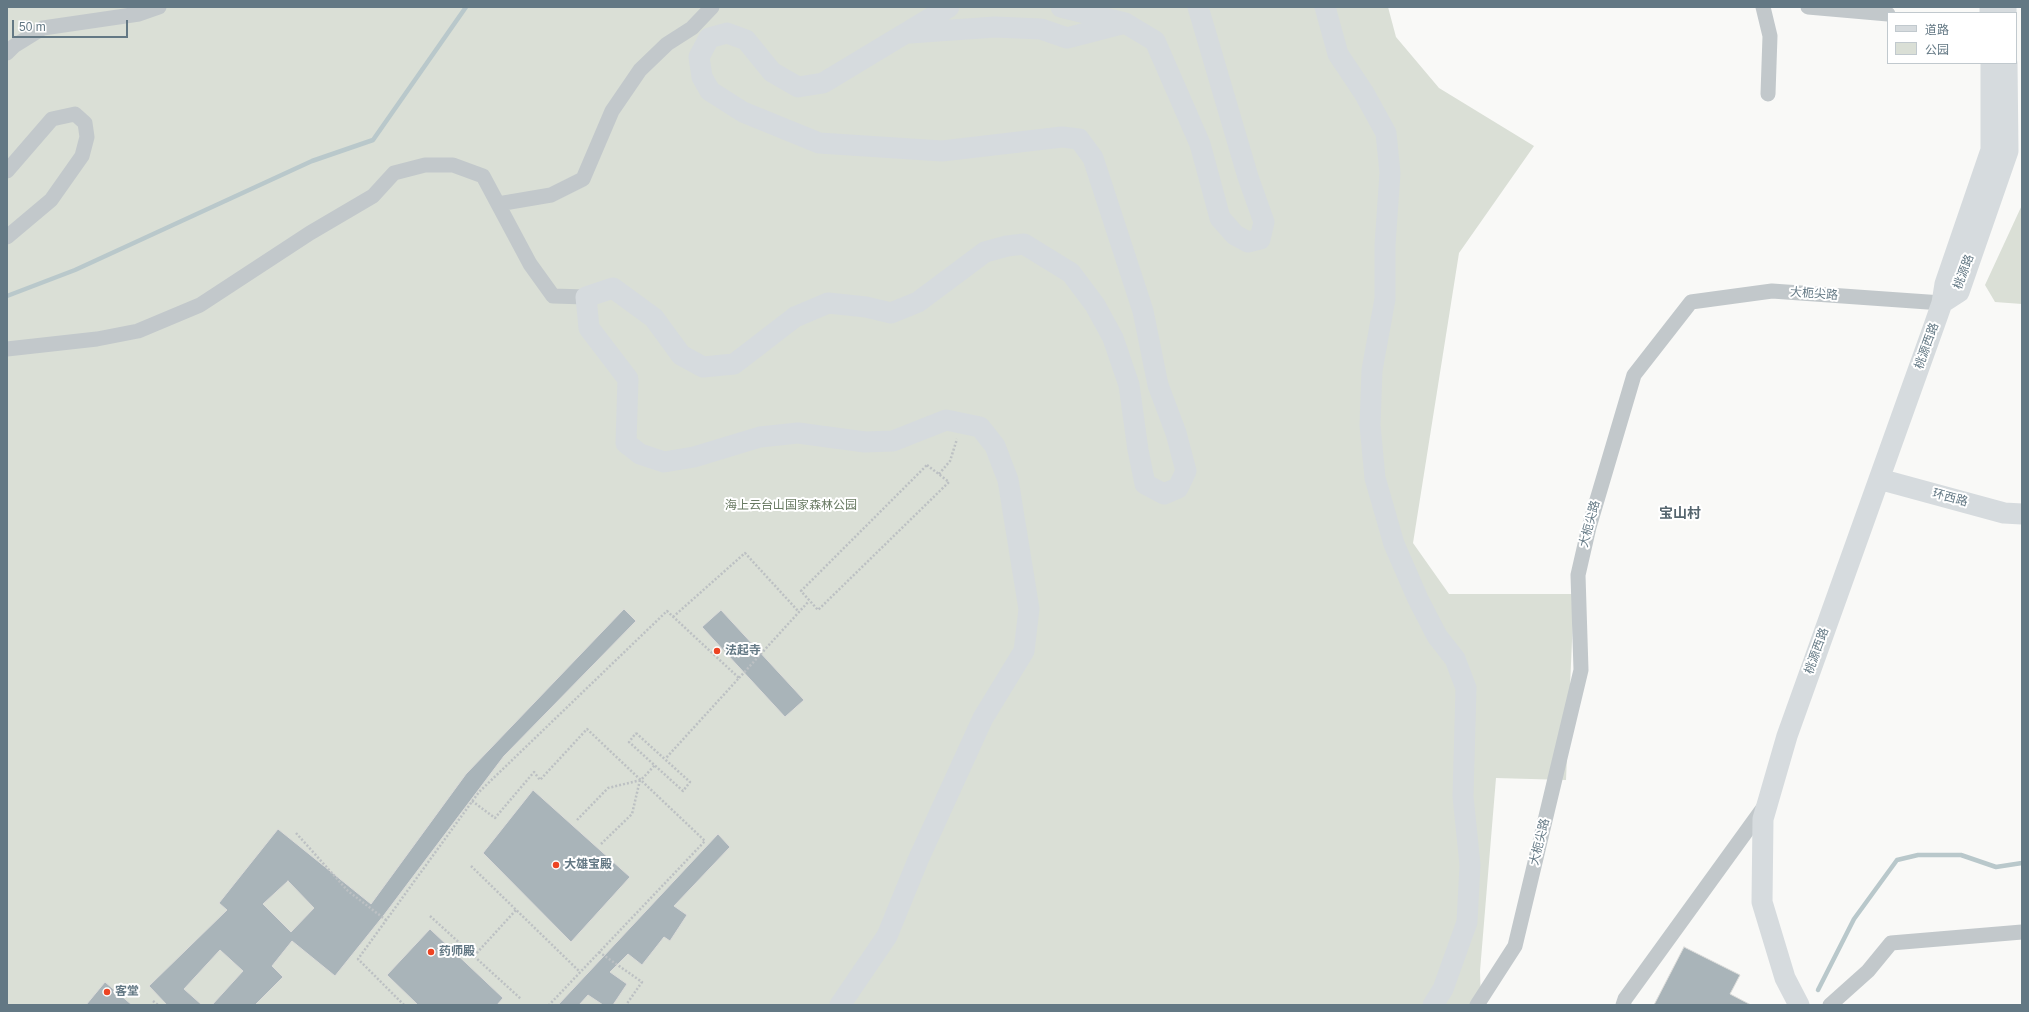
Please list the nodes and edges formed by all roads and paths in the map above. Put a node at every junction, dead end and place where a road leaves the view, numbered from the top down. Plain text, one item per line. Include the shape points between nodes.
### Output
1 (159, 7) edge
2 (712, 7) edge
3 (949, 7) edge
4 (1061, 7) edge
5 (1198, 7) edge
6 (1325, 7) edge
7 (1762, 7) edge
8 (1808, 7) edge
9 (1887, 14) edge
10 (1125, 23) junction
11 (906, 33) junction
12 (7, 53) edge
13 (1991, 64) edge
14 (2007, 64) edge
15 (1768, 94) dead end
16 (7, 171) edge
17 (498, 204) junction
18 (7, 237) edge
19 (586, 297) junction
20 (1942, 303) junction
21 (7, 349) edge
22 (962, 424) junction
23 (939, 474) junction
24 (1879, 479) junction
25 (2022, 514) edge
26 (810, 601) junction
27 (799, 612) junction
28 (673, 617) junction
29 (738, 678) junction
30 (666, 758) junction
31 (655, 765) junction
32 (640, 780) junction
33 (472, 801) junction
34 (1768, 802) junction
35 (577, 820) dead end
36 (296, 833) dead end
37 (601, 844) dead end
38 (471, 866) dead end
39 (516, 910) junction
40 (430, 916) dead end
41 (386, 920) junction
42 (2022, 932) edge
43 (599, 952) junction
44 (474, 956) junction
45 (580, 972) junction
46 (521, 999) dead end
47 (153, 1001) dead end
48 (158, 1005) edge
49 (404, 1005) edge
50 (549, 1005) edge
51 (626, 1005) edge
52 (840, 1005) edge
53 (1433, 1005) edge
54 (1477, 1005) edge
55 (1623, 1005) edge
56 (1799, 1005) edge
57 (1830, 1005) edge

1 - 12 street via 139,14 43,28
2 - 17 street via 692,28 667,44 640,70 612,111 583,179 551,195
3 - 11 street
4 - 10 street
5 - 10 street via 1248,177 1264,222 1260,239 1248,242 1235,235 1220,218 1200,144 1155,41
6 - 53 street via 1338,54 1386,133 1390,173 1385,299 1372,370 1370,425 1375,478 1394,544 1437,636 1455,659 1466,688 1463,796 1470,865 1467,922 1443,989
7 - 15 street via 1770,36
8 - 9 street
10 - 11 street via 1067,38 1041,29 995,27
11 - 19 street via 823,83 798,87 772,72 746,40 727,33 709,38 699,57 702,77 710,91 743,112 820,143 942,151 1062,138 1079,139 1093,158 1143,311 1158,385 1176,433 1186,471 1178,488 1164,494 1145,484 1129,385 1113,338 1095,305 1071,273 1024,244 986,252 918,302 891,313 866,307 828,303 794,317 734,364 703,367 681,355 654,318 612,288
13 - 20 street, 桃源路 via 1991,150 1945,284
14 - 20 street, 桃源路 via 2008,151 1959,292
16 - 18 street via 52,119 75,114 85,123 87,137 82,156 51,200
17 - 19 street via 530,264 553,296
17 - 21 street via 483,176 453,165 425,165 394,174 373,196 200,305 138,331 97,339
19 - 22 street via 589,328 628,379 626,443 640,454 664,462 694,457 760,437 798,433 865,442 893,441 946,420
20 - 24 street, 桃源西路
20 - 54 street, 大枙尖路 via 1772,291 1691,302 1634,375 1589,527 1578,575 1580,670 1515,946
22 - 23 path via 950,461
22 - 52 street via 980,428 994,446 1008,480 1029,609 1024,650 983,718 918,860 887,936
23 - 26 path via 927,466 801,591
23 - 26 path via 949,482 818,610
24 - 25 street, 环西路 via 2004,513
24 - 34 street, 桃源西路 via 1787,736
26 - 27 path
27 - 28 path via 745,553
27 - 29 path
28 - 29 path
28 - 33 path via 667,612
29 - 30 path
30 - 31 path via 690,782 683,791
30 - 31 path via 636,733 629,742
31 - 32 path
32 - 33 path via 587,729 540,780 534,772 495,818
32 - 35 path via 608,788
32 - 37 path via 632,814
32 - 43 path via 705,841
33 - 41 path
34 - 55 street via 1624,999
34 - 56 street, 桃源西路 via 1763,819 1762,902 1785,978
36 - 41 path via 348,891
38 - 39 path
39 - 44 path
39 - 45 path
40 - 44 path
41 - 49 path via 358,960
42 - 57 street via 1892,942 1868,971
43 - 45 path
43 - 51 path via 642,982
44 - 46 path
45 - 50 path
47 - 48 path

